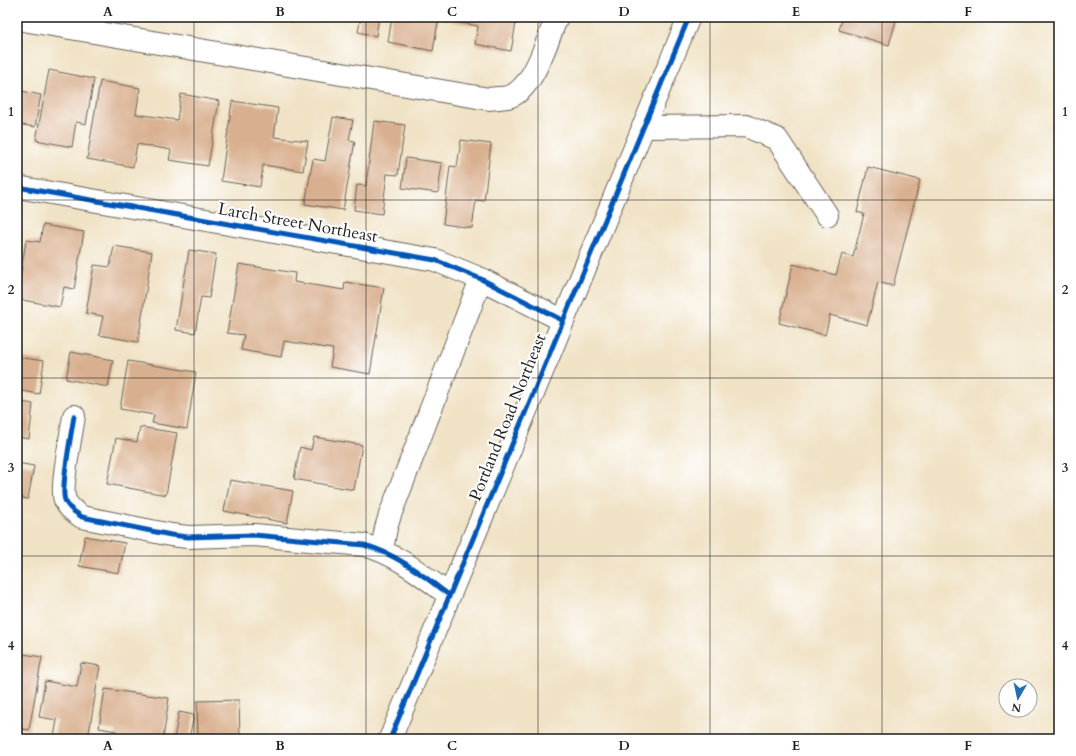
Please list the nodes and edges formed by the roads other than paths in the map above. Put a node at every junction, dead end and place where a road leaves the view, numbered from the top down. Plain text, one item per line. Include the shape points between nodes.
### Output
1 (557, 17) edge
2 (689, 17) edge
3 (17, 19) edge
4 (643, 127) junction
5 (17, 187) edge
6 (827, 215) dead end
7 (480, 279) junction
8 (562, 320) junction
9 (74, 416) dead end
10 (382, 549) junction
11 (449, 595) junction
12 (390, 739) edge

1 - 3 street via 532,75 521,90 509,97 489,99
2 - 4 street, Portland Road Northeast
4 - 6 street via 746,126 777,139
4 - 8 street, Portland Road Northeast
5 - 7 street, Larch Street Northeast via 435,260
7 - 8 street, Larch Street Northeast
7 - 10 street via 390,515
8 - 11 street, Portland Road Northeast
9 - 10 street via 64,499 72,510 82,517 188,537 254,534
10 - 11 street via 402,560
11 - 12 street, Portland Road Northeast

